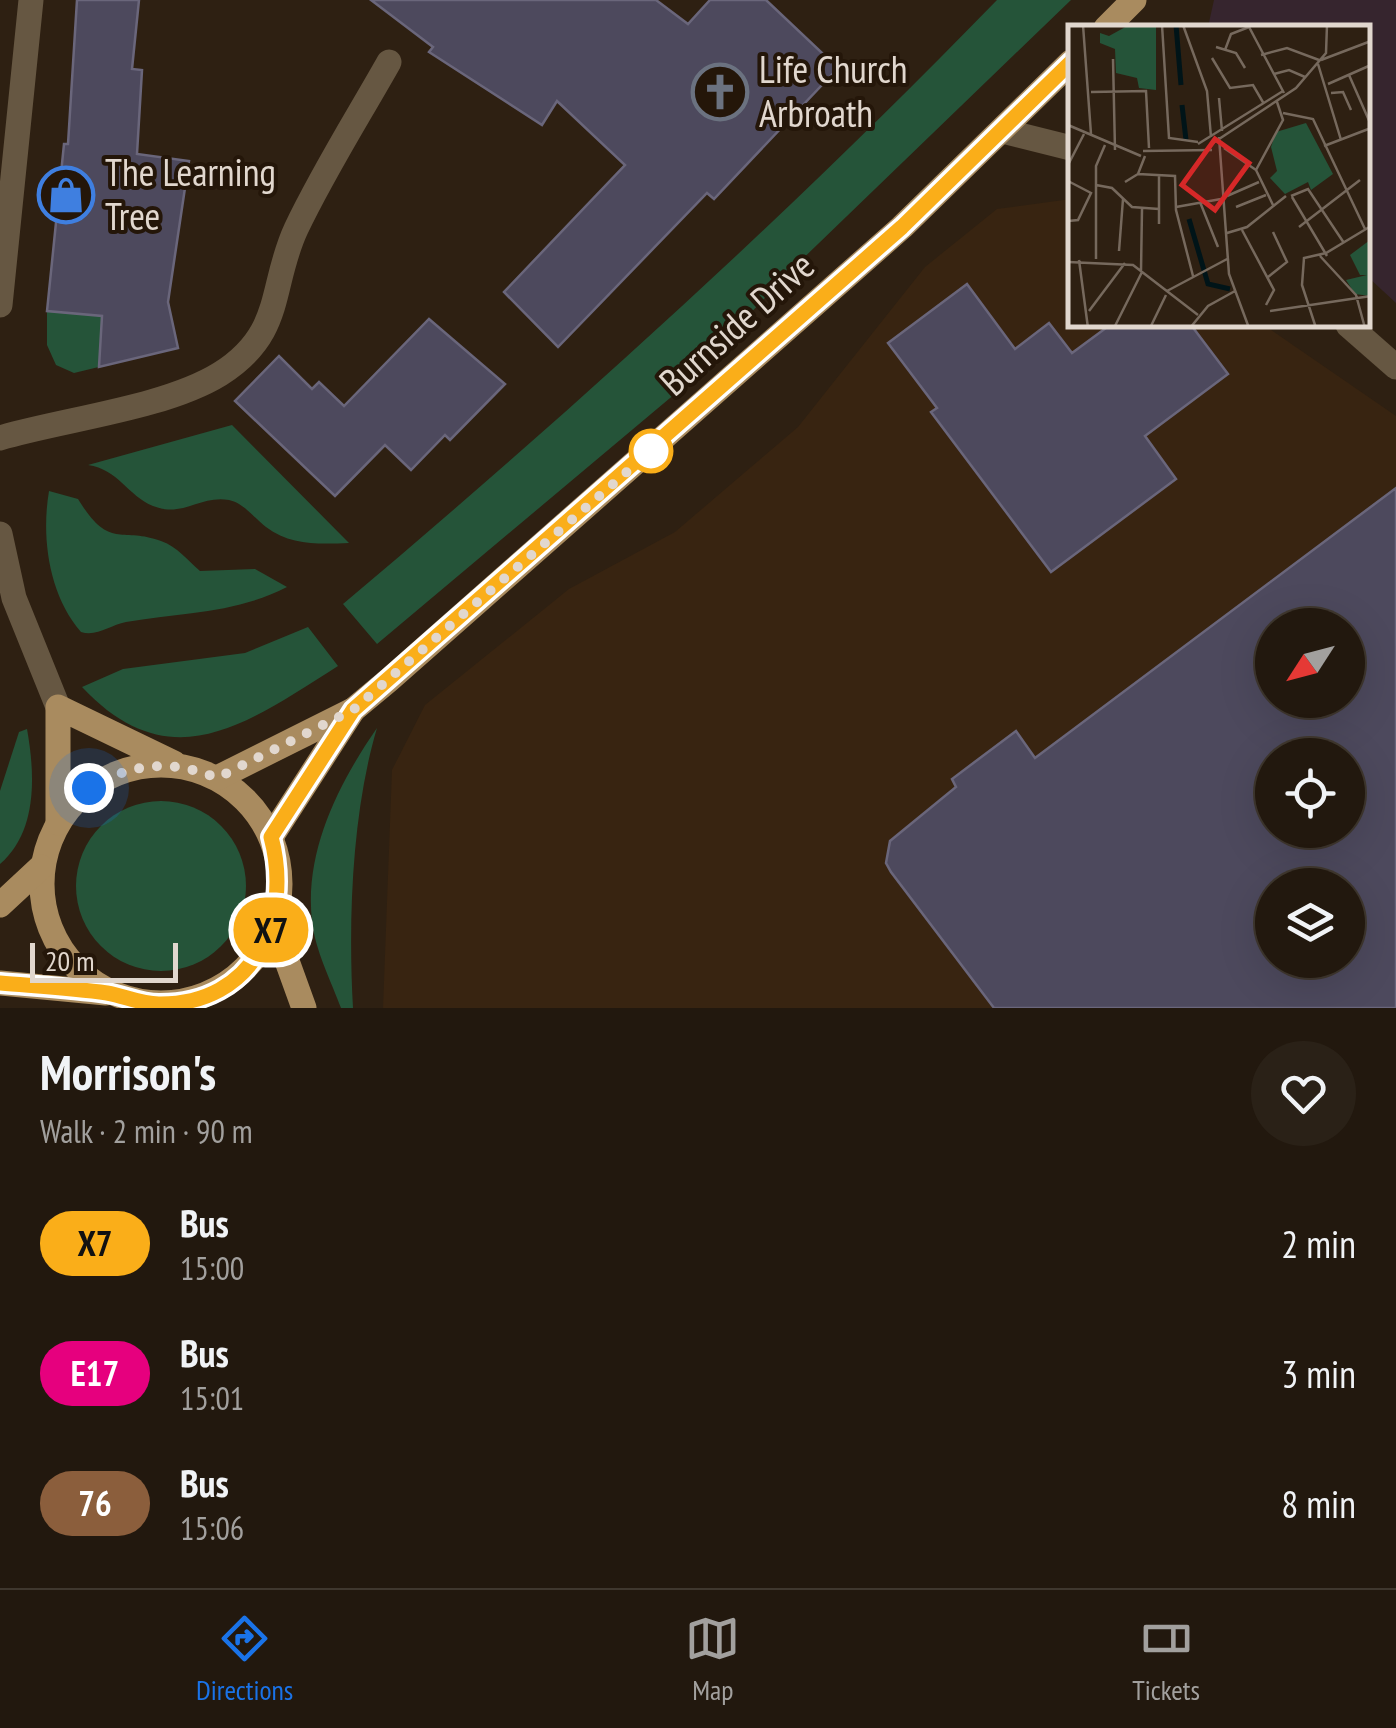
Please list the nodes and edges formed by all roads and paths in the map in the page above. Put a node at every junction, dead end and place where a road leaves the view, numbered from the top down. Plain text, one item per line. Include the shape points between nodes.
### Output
1 (31, 0) edge
2 (1134, 0) edge
3 (1109, 25) edge
4 (389, 62) dead end
5 (1068, 65) edge
6 (1003, 131) junction
7 (1068, 147) edge
8 (0, 305) edge
9 (1352, 328) edge
10 (1396, 366) edge
11 (0, 438) edge
12 (0, 534) edge
13 (58, 707) junction
14 (353, 710) junction
15 (178, 765) junction
16 (217, 778) junction
17 (58, 823) junction
18 (271, 837) junction
19 (41, 867) junction
20 (0, 904) edge
21 (274, 925) junction
22 (0, 983) edge
23 (111, 994) junction
24 (165, 1006) edge
25 (304, 1008) edge

1 - 8 street
2 - 3 main road
4 - 11 street via 294,232 272,317 256,341 222,373 180,392
5 - 6 main road, Burnside Drive
6 - 7 street
6 - 14 main road, Burnside Drive via 638,463
9 - 10 street
12 - 13 street via 14,598
13 - 15 main road
13 - 17 main road
14 - 16 main road, Burnside Drive
14 - 18 main road, Burnside Drive
15 - 16 main road
15 - 17 main road via 116,772 89,788
16 - 18 main road via 258,814
17 - 19 main road
18 - 21 main road via 279,866
19 - 20 main road
19 - 23 main road via 42,906 55,942 79,972
21 - 24 main road via 241,973 218,990
21 - 25 main road
22 - 23 main road
23 - 24 main road

